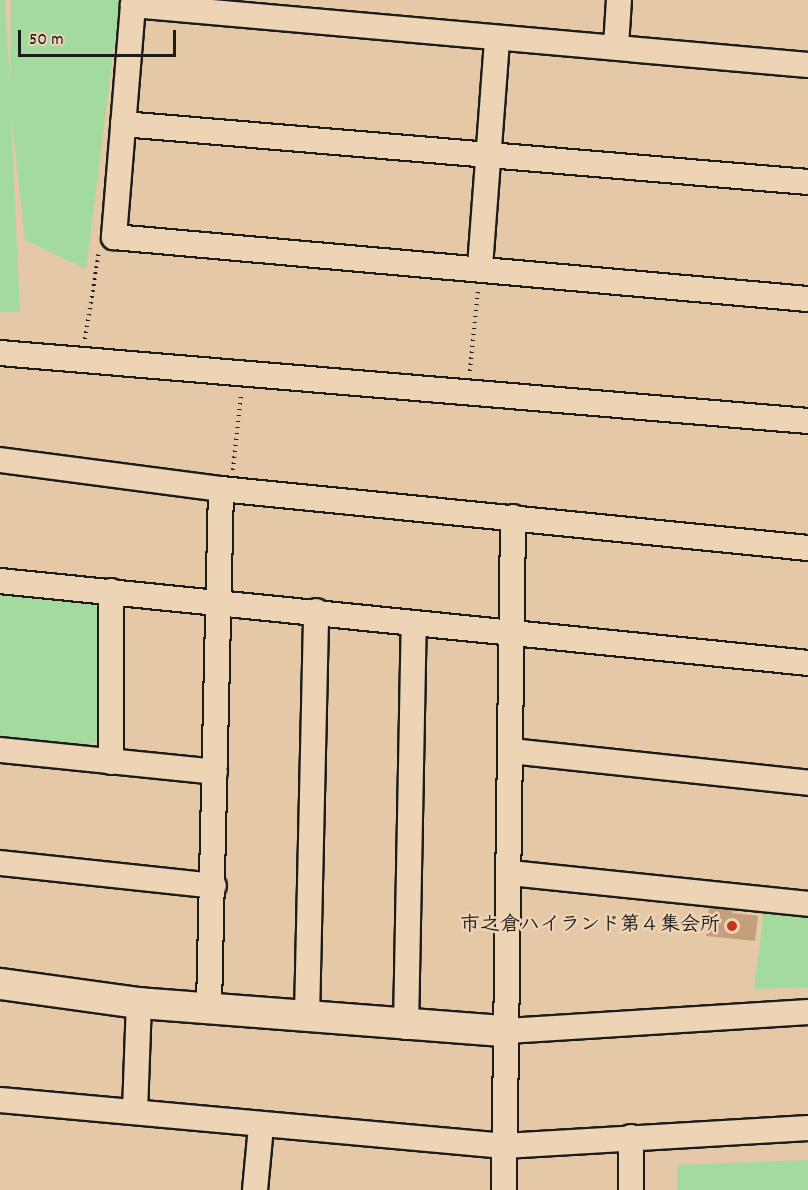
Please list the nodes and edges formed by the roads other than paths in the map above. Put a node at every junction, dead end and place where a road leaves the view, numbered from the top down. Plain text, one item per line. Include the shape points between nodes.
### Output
1 (620, 0) edge
2 (237, 8) edge
3 (496, 40) junction
4 (616, 46) junction
5 (808, 65) edge
6 (123, 124) junction
7 (488, 158) junction
8 (808, 182) edge
9 (480, 267) junction
10 (808, 299) edge
11 (0, 353) edge
12 (808, 421) edge
13 (0, 460) edge
14 (226, 490) junction
15 (513, 517) junction
16 (808, 548) edge
17 (0, 581) edge
18 (111, 591) junction
19 (220, 601) junction
20 (316, 611) junction
21 (414, 622) junction
22 (512, 631) junction
23 (808, 663) edge
24 (0, 750) edge
25 (511, 751) junction
26 (111, 762) junction
27 (215, 772) junction
28 (808, 783) edge
29 (0, 863) edge
30 (510, 873) junction
31 (214, 886) junction
32 (808, 904) edge
33 (0, 984) edge
34 (139, 1003) junction
35 (209, 1006) junction
36 (808, 1012) edge
37 (307, 1016) junction
38 (406, 1027) junction
39 (507, 1031) junction
40 (0, 1100) edge
41 (135, 1111) junction
42 (261, 1126) junction
43 (808, 1128) edge
44 (630, 1137) junction
45 (504, 1146) junction
46 (255, 1190) edge
47 (504, 1190) edge
48 (631, 1190) edge

1 - 4 street
2 - 3 street
2 - 6 street via 133,5
3 - 4 street
3 - 7 street
4 - 5 street
6 - 7 street
6 - 9 street via 114,237
7 - 8 street
7 - 9 street
9 - 10 street
11 - 12 street
13 - 14 street
14 - 15 street
14 - 19 street
15 - 16 street
15 - 22 street
17 - 18 street
18 - 19 street
18 - 26 street
19 - 20 street
19 - 27 street
20 - 21 street
20 - 37 street
21 - 22 street
21 - 38 street
22 - 23 street
22 - 25 street
24 - 26 street
25 - 28 street
25 - 30 street
26 - 27 street
27 - 31 street
29 - 31 street
30 - 32 street
30 - 39 street
31 - 35 street
33 - 34 street
34 - 35 street
34 - 41 street
35 - 37 street
36 - 39 street
37 - 38 street
38 - 39 street
39 - 45 street
40 - 41 street
41 - 42 street
42 - 45 street
42 - 46 street
43 - 44 street
44 - 45 street
44 - 48 street
45 - 47 street

